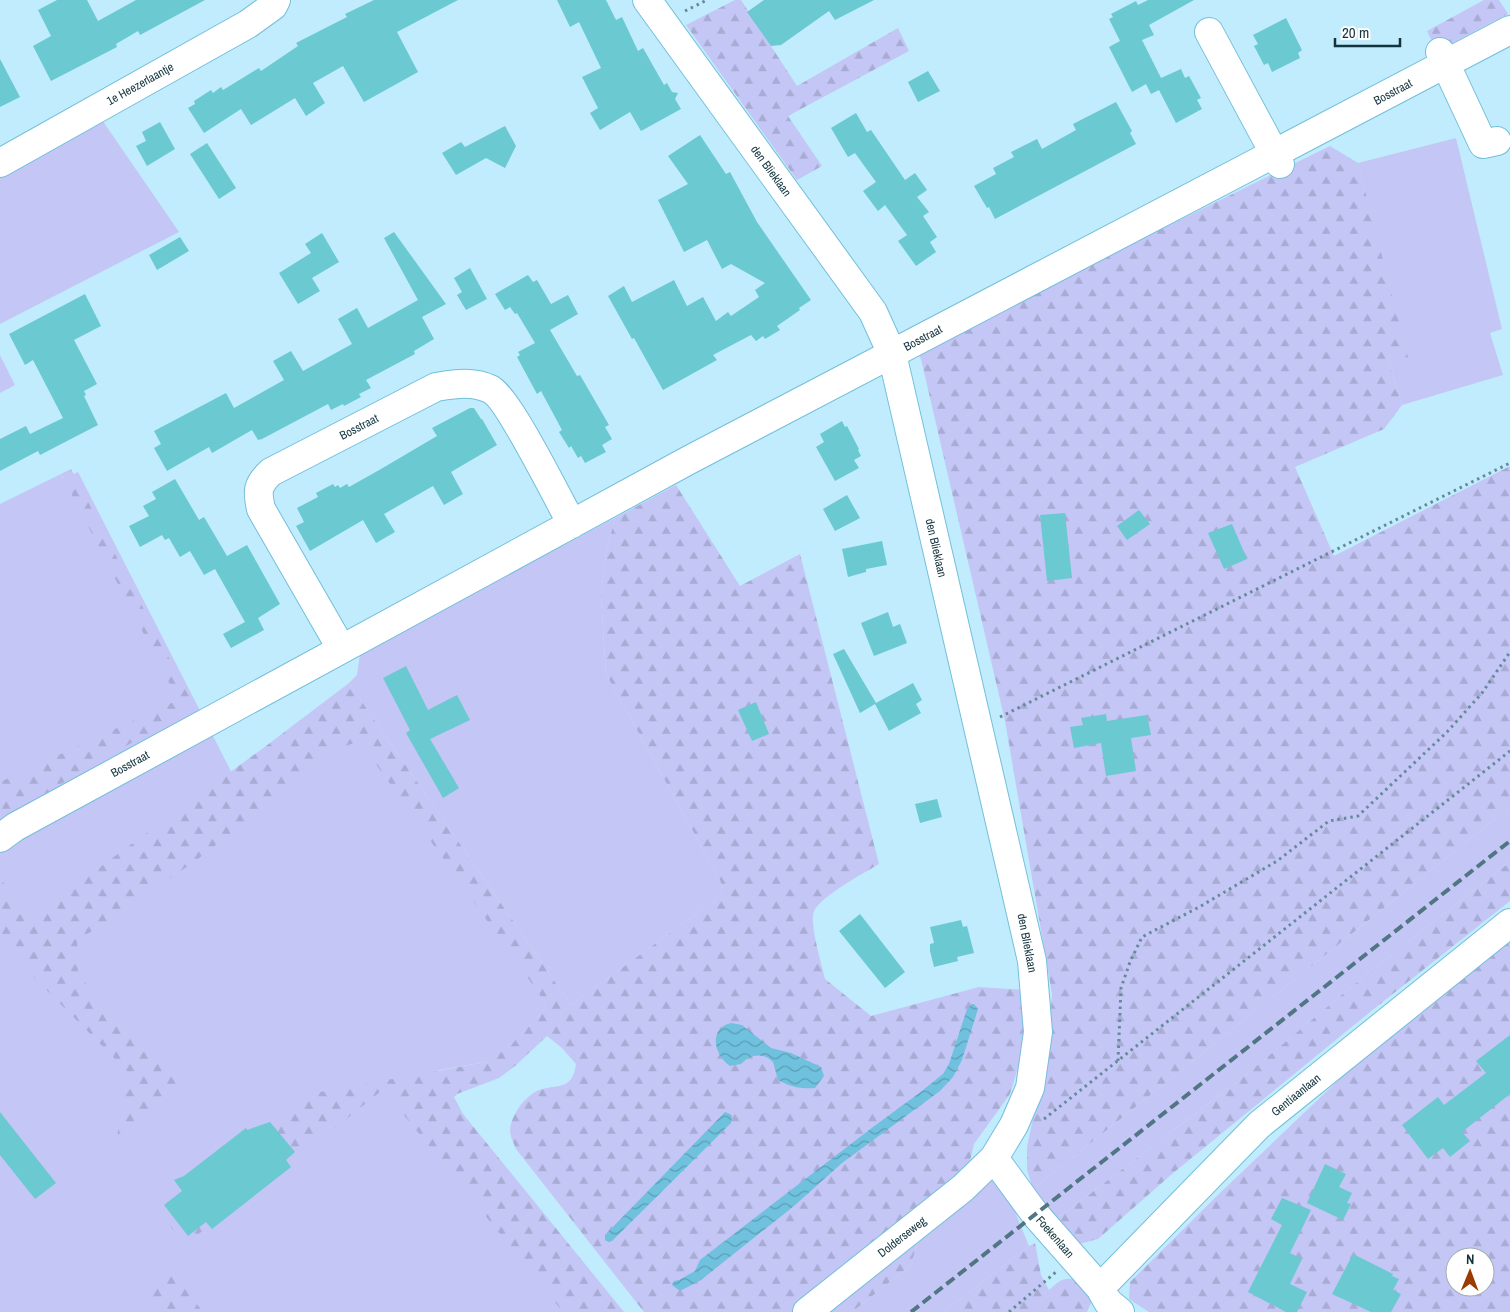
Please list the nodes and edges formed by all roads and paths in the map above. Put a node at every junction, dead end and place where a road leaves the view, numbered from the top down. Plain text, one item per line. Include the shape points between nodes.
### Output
1 (276, 0) edge
2 (647, 0) edge
3 (1510, 30) edge
4 (1209, 32) dead end
5 (1443, 58) junction
6 (1497, 141) dead end
7 (1278, 159) junction
8 (0, 163) edge
9 (892, 354) junction
10 (1510, 463) edge
11 (572, 524) junction
12 (341, 648) junction
13 (1510, 652) edge
14 (978, 728) junction
15 (1510, 751) edge
16 (0, 838) edge
17 (1510, 923) edge
18 (1118, 1061) junction
19 (1039, 1123) dead end
20 (994, 1158) junction
21 (1073, 1258) junction
22 (1107, 1303) edge
23 (807, 1312) edge
24 (1008, 1312) edge

1 - 8 street, 1e Heezerlaantje via 273,6 248,24
2 - 9 street, den Blieklaan via 873,312
3 - 5 street, Bosstraat
4 - 7 street
5 - 6 street via 1483,144
5 - 7 street, Bosstraat
7 - 9 street, Bosstraat
9 - 11 street, Bosstraat
9 - 14 street, den Blieklaan
10 - 14 path
11 - 12 street, Bosstraat
11 - 12 street, Bosstraat via 509,410 492,390 475,384 436,387 271,472 262,481 258,496 261,509
12 - 16 street, Bosstraat
13 - 18 path via 1482,693 1447,732 1358,816 1329,821 1277,861 1142,937 1121,988
14 - 20 street, den Blieklaan via 1032,961 1038,1032 1030,1088 1014,1125
15 - 18 path
17 - 22 street, Gentiaanlaan via 1259,1125
18 - 19 path
20 - 21 street, Foekenlaan via 1035,1214
20 - 23 street, Dolderseweg via 963,1188
21 - 22 street, Foekenlaan
21 - 24 path

